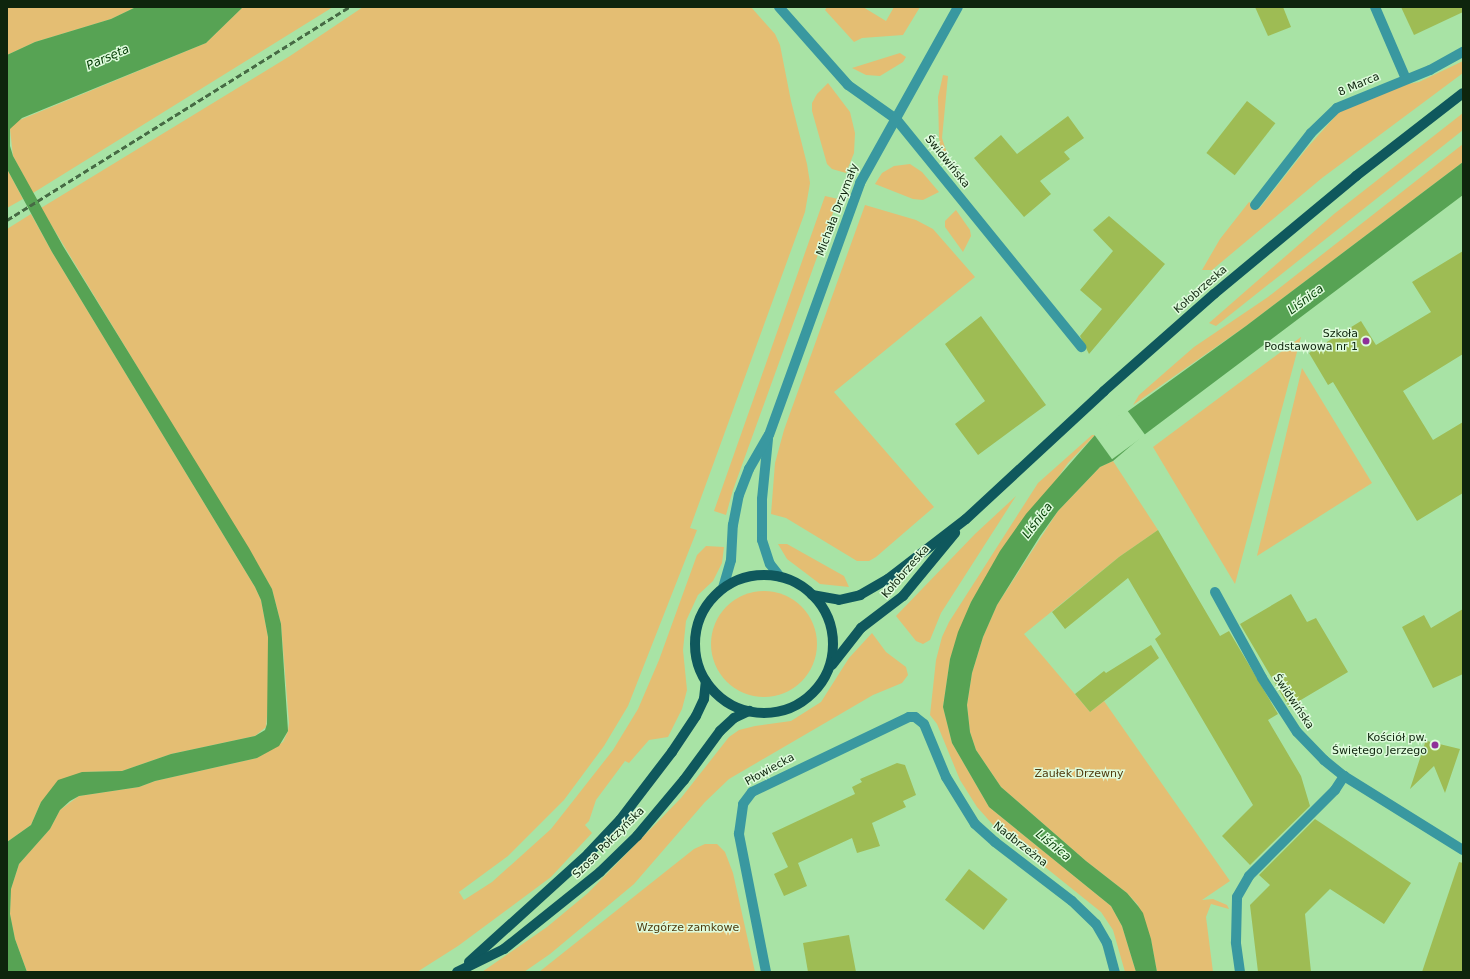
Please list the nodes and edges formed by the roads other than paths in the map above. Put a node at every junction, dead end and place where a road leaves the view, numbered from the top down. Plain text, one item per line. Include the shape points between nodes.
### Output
1 (779, 7) edge
2 (958, 7) edge
3 (1375, 7) edge
4 (1463, 52) edge
5 (1406, 79) junction
6 (1463, 93) edge
7 (896, 119) junction
8 (1255, 205) dead end
9 (1081, 347) dead end
10 (769, 435) junction
11 (966, 519) junction
12 (780, 577) junction
13 (723, 588) junction
14 (1215, 592) dead end
15 (812, 595) junction
16 (827, 671) junction
17 (706, 681) junction
18 (749, 711) junction
19 (924, 724) joint
20 (1344, 776) junction
21 (1463, 850) edge
22 (460, 970) edge
23 (766, 972) edge
24 (1115, 972) edge
25 (1240, 972) edge

1 - 7 street, Świdwińska via 848,84
2 - 7 street, Michała Drzymały
3 - 5 street
4 - 5 street, 8 Marca
5 - 8 street, 8 Marca via 1337,108 1311,133
6 - 11 main road, Kołobrzeska via 1356,176 1214,294 1104,391
7 - 9 street, Świdwińska
7 - 10 street, Michała Drzymały via 857,189
10 - 12 street, Michała Drzymały via 762,499 762,540 770,564
10 - 13 street, Michała Drzymały via 749,469 739,494 731,560
11 - 15 main road, Kołobrzeska via 888,579 860,595 839,600
11 - 16 main road, Kołobrzeska via 904,596 886,612 861,628
12 - 13 main road via 750,576
12 - 15 main road via 803,587
13 - 17 main road via 704,610 695,639 699,668
14 - 20 street, Świdwińska via 1262,678 1297,732
15 - 16 main road via 821,606 831,630 833,644
16 - 18 main road via 812,693 795,705 776,712
17 - 18 main road via 724,700
17 - 22 main road, Szosa Połczyńska via 704,699 696,716 620,820 588,854
18 - 22 main road, Szosa Połczyńska via 734,718 720,731 637,836 600,872 504,949
19 - 23 street, Płowiecka via 915,717 902,719 799,768 747,797 740,816 740,834
19 - 24 street, Nadbrzeżna via 946,777 975,824 1072,901 1096,924 1107,943
20 - 21 street, Świdwińska
20 - 25 street via 1335,790 1249,876 1237,897 1236,942

